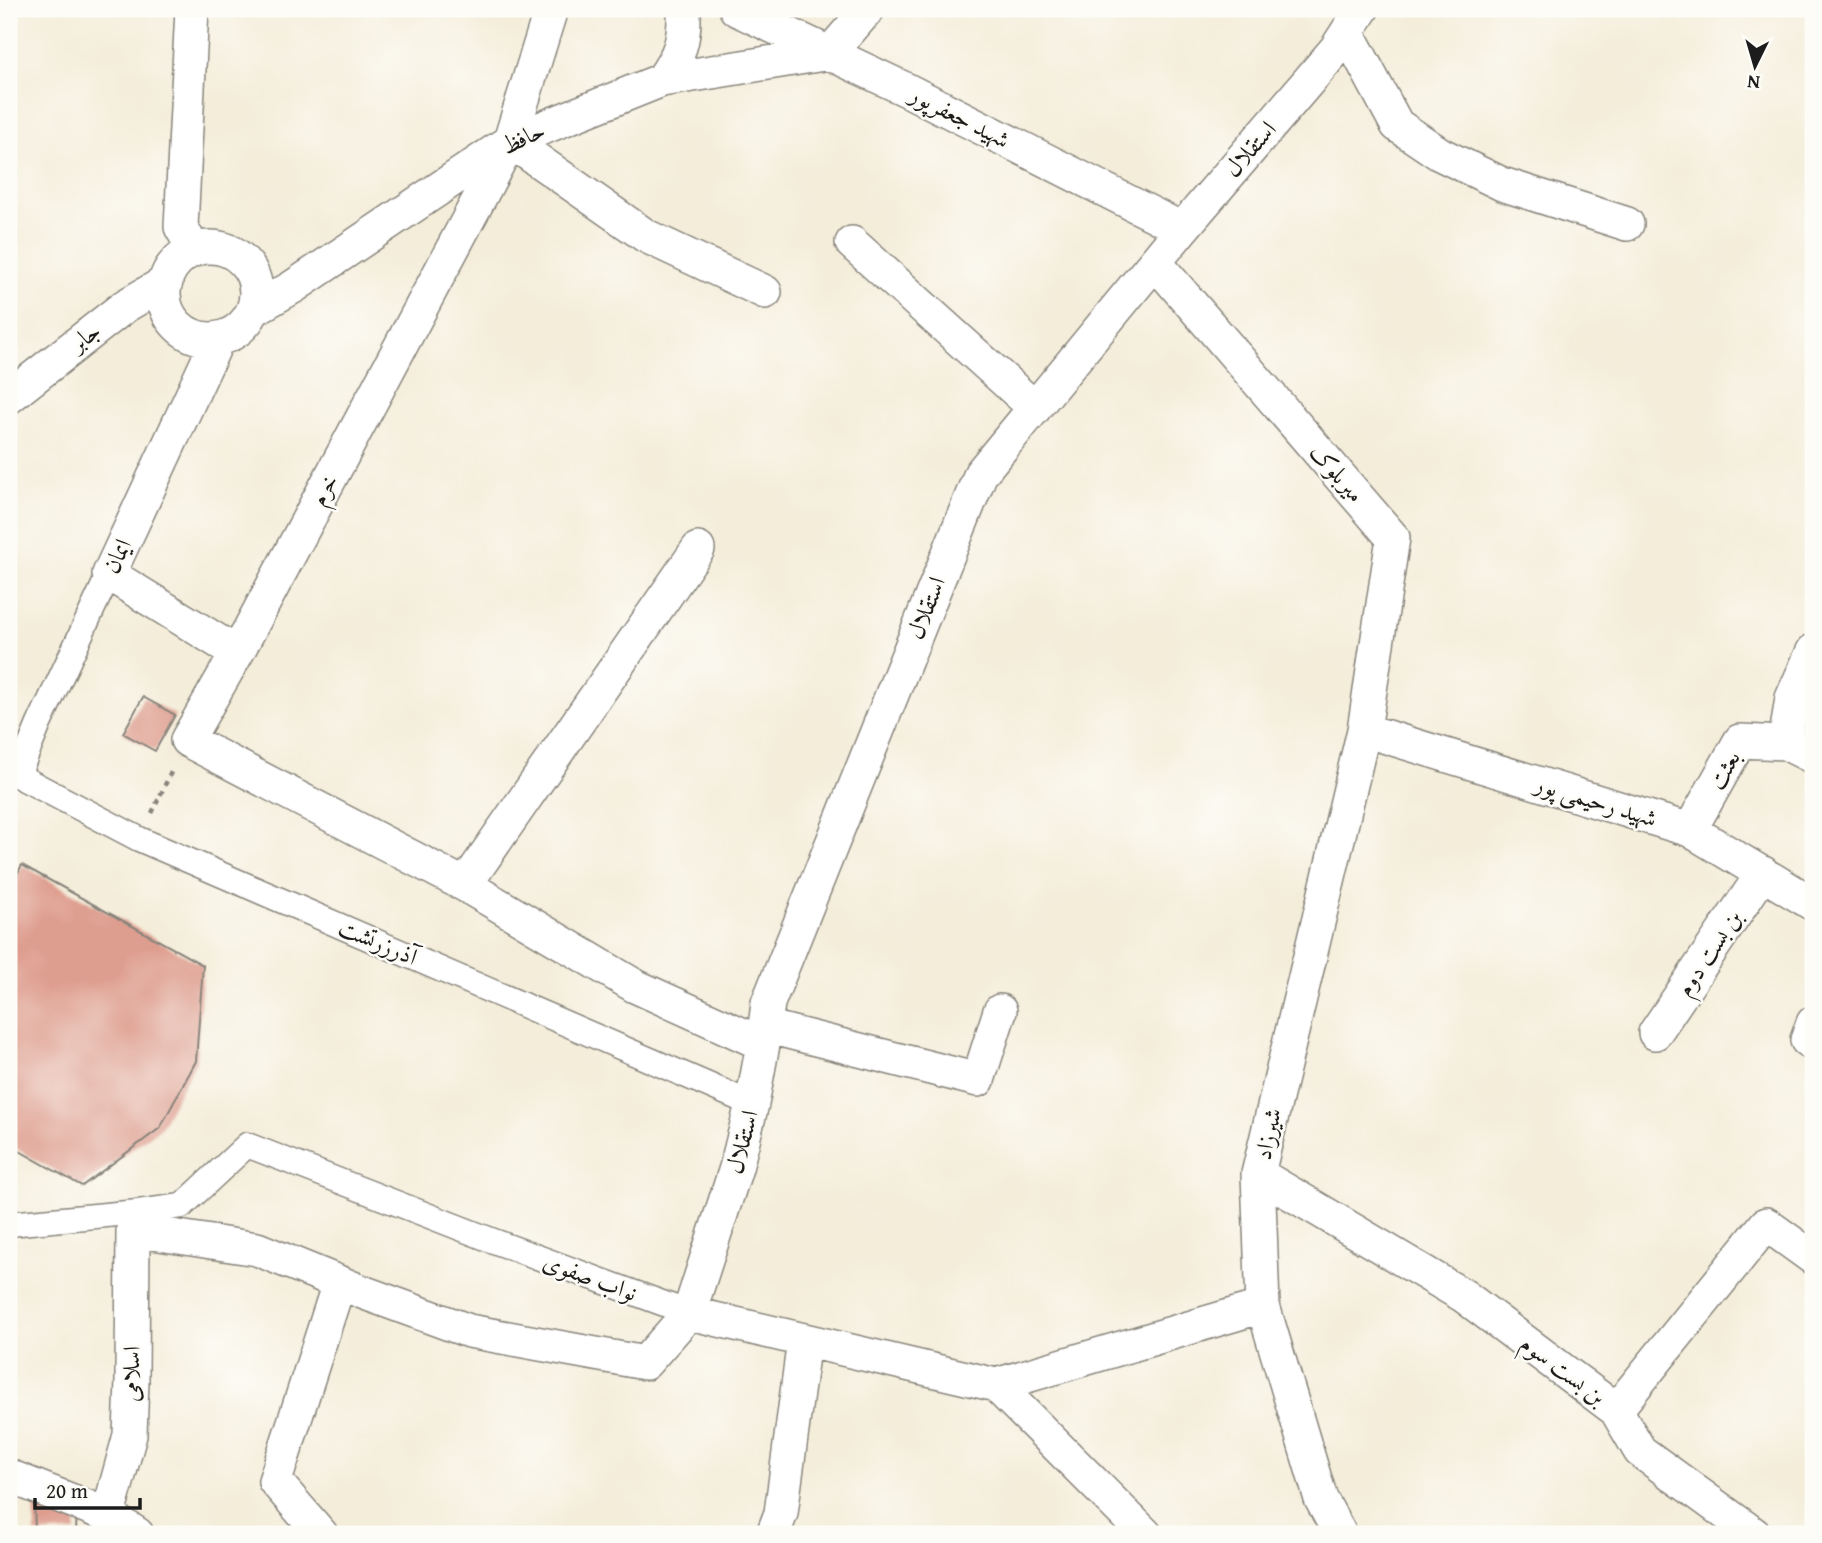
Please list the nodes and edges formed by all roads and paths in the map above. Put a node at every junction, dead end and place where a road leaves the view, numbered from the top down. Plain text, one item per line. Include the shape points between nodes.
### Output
1 (192, 9) edge
2 (551, 9) edge
3 (684, 9) edge
4 (736, 9) edge
5 (868, 9) edge
6 (1354, 21) edge
7 (830, 53) junction
8 (662, 80) junction
9 (510, 141) junction
10 (1627, 224) dead end
11 (1182, 229) junction
12 (852, 243) dead end
13 (194, 250) junction
14 (1155, 262) junction
15 (166, 282) junction
16 (765, 292) dead end
17 (253, 310) junction
18 (218, 339) junction
19 (9, 397) edge
20 (1035, 408) junction
21 (698, 549) dead end
22 (109, 574) junction
23 (1813, 651) edge
24 (237, 653) junction
25 (1364, 730) junction
26 (187, 740) junction
27 (1799, 750) edge
28 (13, 773) edge
29 (1690, 830) junction
30 (139, 839) junction
31 (1763, 873) junction
32 (465, 885) junction
33 (1813, 904) edge
34 (1000, 1011) dead end
35 (1813, 1023) edge
36 (1655, 1033) dead end
37 (764, 1035) junction
38 (1813, 1044) edge
39 (752, 1104) junction
40 (1258, 1174) junction
41 (136, 1221) junction
42 (9, 1224) edge
43 (1813, 1258) edge
44 (339, 1283) junction
45 (1263, 1306) junction
46 (689, 1313) junction
47 (804, 1340) junction
48 (996, 1385) junction
49 (1616, 1410) junction
50 (9, 1476) edge
51 (108, 1515) junction
52 (137, 1534) edge
53 (321, 1534) edge
54 (773, 1534) edge
55 (1145, 1534) edge
56 (1340, 1534) edge
57 (1755, 1534) edge

1 - 13 street via 181,227
2 - 9 street, خرم
3 - 8 street via 685,31 676,60
4 - 7 street, شهید جعفرپور
5 - 7 street
6 - 10 street via 1397,125 1440,154 1502,184
6 - 11 street, استقلال via 1336,49
7 - 8 street, حافظ
7 - 11 street, شهید جعفرپور
8 - 9 street, حافظ
9 - 16 street via 646,236
9 - 17 street, حافظ
9 - 24 street, خرم
11 - 14 street, استقلال
12 - 20 street
13 - 15 street via 171,269
13 - 17 street via 223,249 247,265 256,287
14 - 20 street, استقلال
14 - 25 street, میربلوک via 1393,538
15 - 18 street via 164,297 176,324 188,333
15 - 19 street, جابر via 125,306
17 - 18 street via 233,333
18 - 22 street, ایمان
20 - 37 street, استقلال via 981,473 768,1003
21 - 32 street
22 - 24 street
22 - 28 street, ایمان
23 - 27 street via 1792,698
24 - 26 street, خرم
25 - 29 street, شهید رحیمی پور
25 - 40 street, شیرزاد
26 - 30 path
26 - 32 street
27 - 29 street, بعثت via 1740,741
28 - 30 street, آذرزرتشت
29 - 31 street, شهید رحیمی پور
30 - 39 street, آذرزرتشت
31 - 33 street, شهید رحیمی پور
31 - 36 street, بن بست دوم
32 - 37 street via 635,986
34 - 37 street via 978,1080
35 - 38 street via 1808,1040
37 - 39 street, استقلال
39 - 46 street, استقلال
40 - 45 street, شیرزاد
40 - 49 street, بن بست سوم via 1464,1296
41 - 42 street, نواب صفوی
41 - 44 street via 257,1249
41 - 46 street, نواب صفوی via 182,1206 247,1145
41 - 51 street, اسلامی via 130,1435
43 - 49 street, بن بست سوم via 1766,1224
44 - 46 street via 469,1331 645,1363
44 - 53 street via 275,1481
45 - 48 street
45 - 56 street, شیرزاد via 1321,1499
46 - 47 street, نواب صفوی
47 - 48 street, نواب صفوی
47 - 54 street via 781,1513
48 - 55 street
49 - 57 street via 1640,1451
50 - 51 street
51 - 52 street

